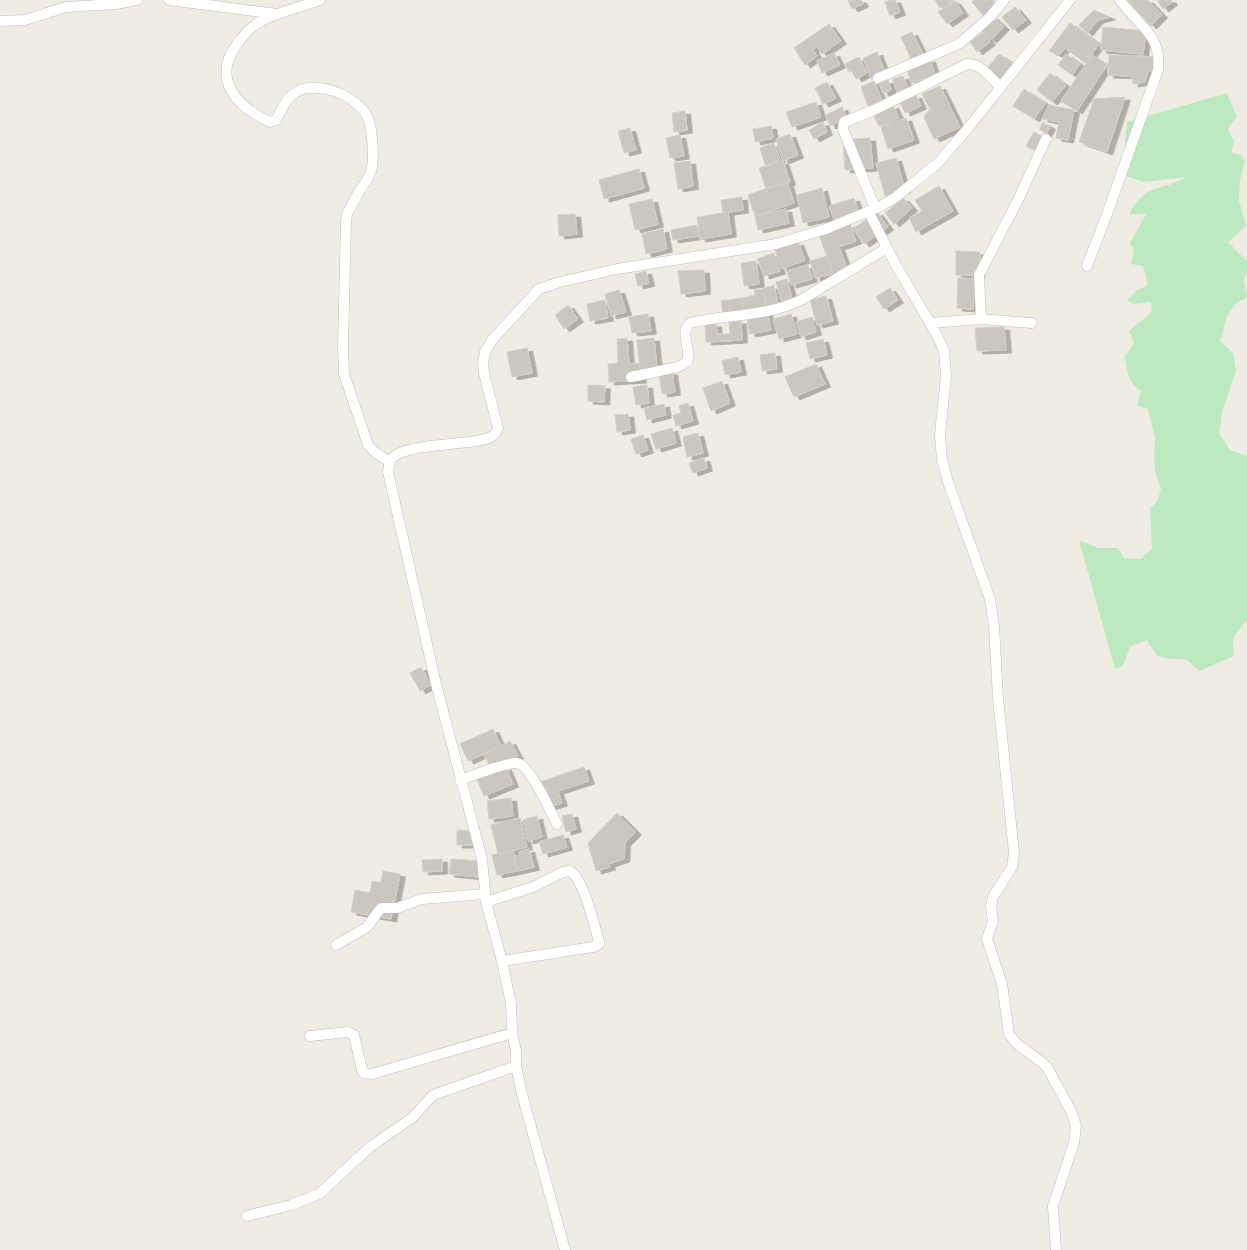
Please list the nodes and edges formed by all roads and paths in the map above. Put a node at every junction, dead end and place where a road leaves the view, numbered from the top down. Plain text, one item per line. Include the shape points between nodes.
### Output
1 (138, 0) edge
2 (168, 0) edge
3 (320, 0) edge
4 (1004, 0) edge
5 (1070, 0) edge
6 (1120, 0) edge
7 (278, 14) junction
8 (0, 21) edge
9 (878, 78) dead end
10 (1000, 88) junction
11 (1046, 139) dead end
12 (872, 210) junction
13 (887, 248) junction
14 (1087, 266) dead end
15 (982, 319) junction
16 (930, 323) junction
17 (1032, 323) dead end
18 (631, 377) dead end
19 (390, 462) junction
20 (460, 780) junction
21 (557, 824) dead end
22 (486, 898) junction
23 (336, 945) dead end
24 (502, 962) junction
25 (512, 1033) junction
26 (310, 1036) dead end
27 (516, 1066) junction
28 (247, 1216) dead end
29 (565, 1250) edge
30 (1056, 1250) edge

1 - 8 street via 66,7 25,20
2 - 7 street
3 - 7 street
4 - 9 street via 959,44
5 - 10 street
6 - 14 street via 1155,40 1160,56 1158,70
7 - 19 street via 254,25 245,34 228,58 225,70 237,100 270,122 276,120 293,94 305,88 341,93 368,117 372,169 347,214 346,222 342,346 344,374 368,444
10 - 12 street via 938,164 896,197
10 - 12 street via 979,66 967,64 844,122 843,129
11 - 15 street via 979,275
12 - 13 street
12 - 19 street via 826,229 776,244 617,268 539,289 492,340 486,352 484,373 498,428 492,437 418,448 394,456
13 - 16 street
13 - 18 street via 787,307 690,323 685,330 687,362 678,367
15 - 16 street
15 - 17 street
16 - 30 street via 941,343 946,364 940,435 942,459 987,586 994,626 1014,853 1012,866 993,897 993,921 987,939 1002,984 1009,1034 1048,1069 1076,1126 1074,1143 1053,1206
19 - 20 street via 388,472
20 - 21 street via 510,763 520,764 528,771
20 - 22 street via 482,859
22 - 23 street via 422,899 397,908 381,908 368,927
22 - 24 street
22 - 24 street via 533,887 570,871 584,893 599,941 593,947
24 - 25 street
25 - 26 street via 368,1074 362,1070 351,1033
25 - 27 street
27 - 28 street via 433,1095 412,1118 370,1147 319,1194
27 - 29 street

